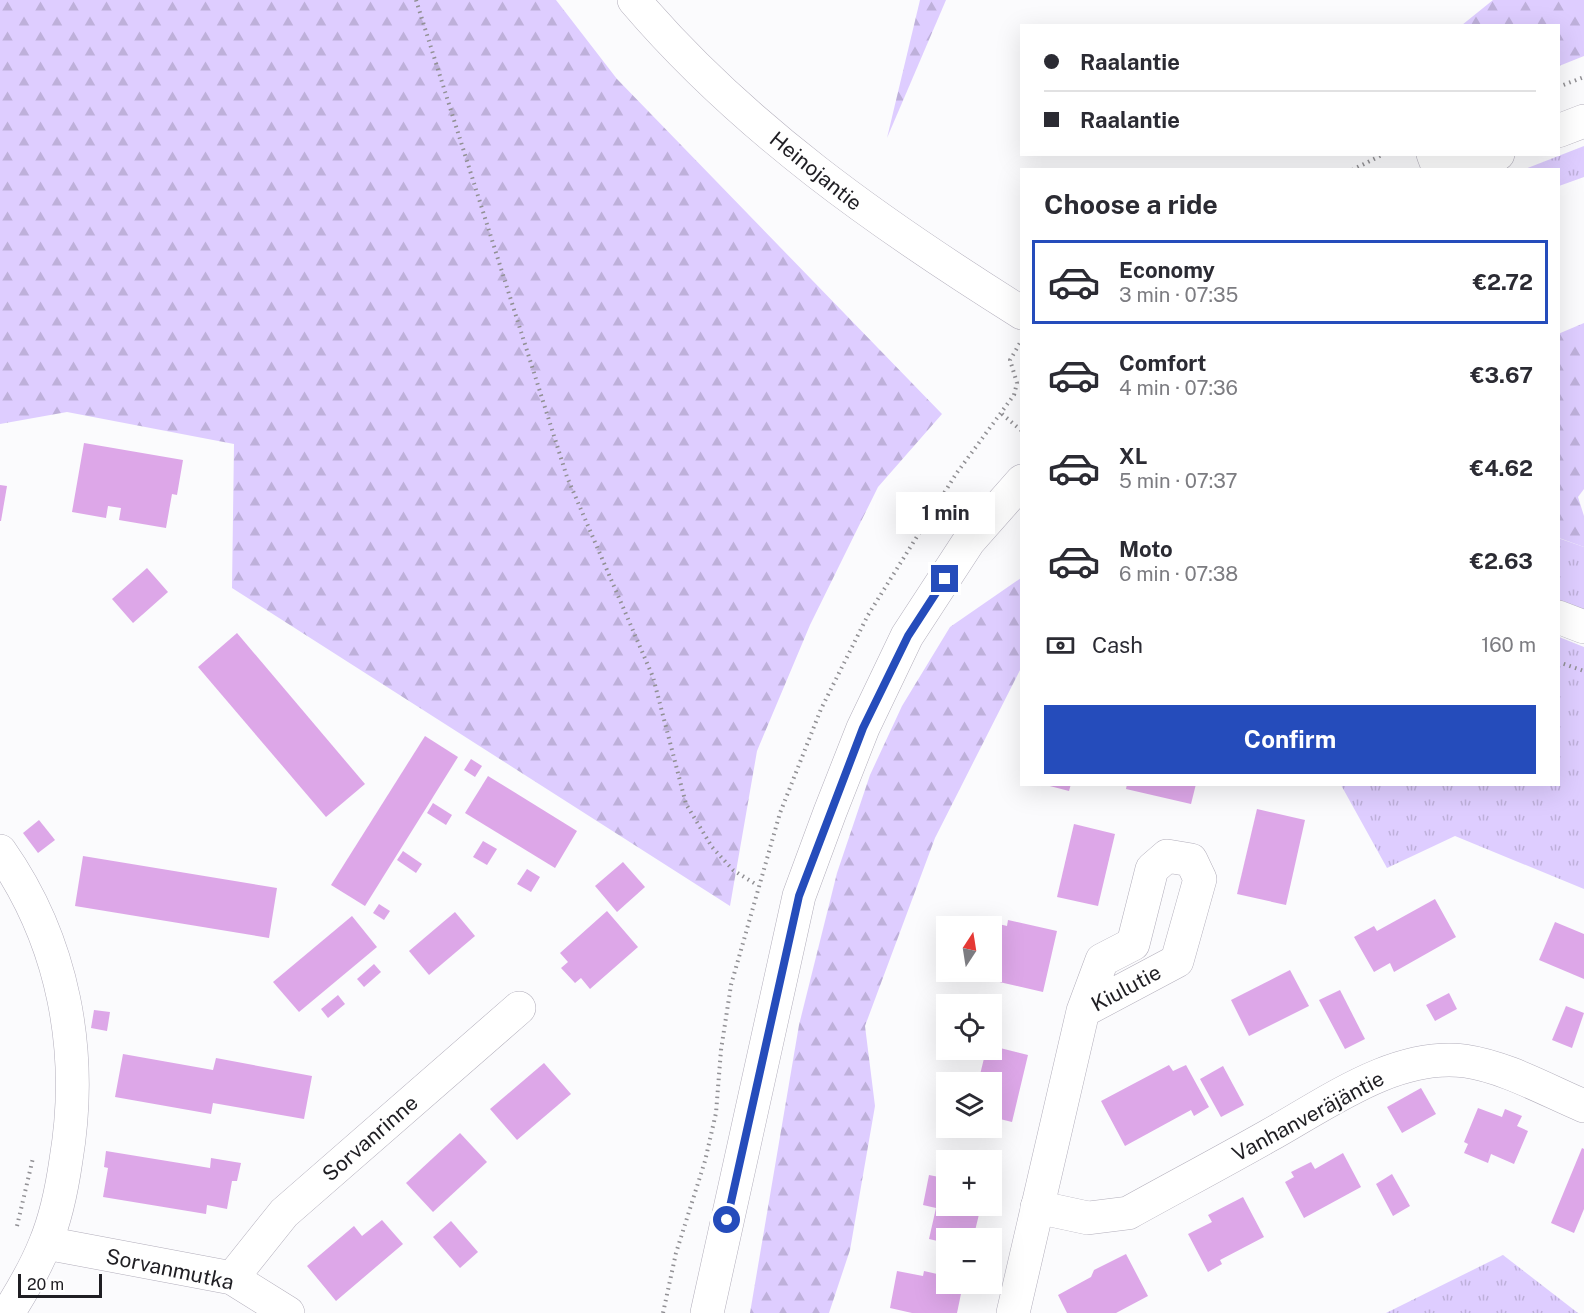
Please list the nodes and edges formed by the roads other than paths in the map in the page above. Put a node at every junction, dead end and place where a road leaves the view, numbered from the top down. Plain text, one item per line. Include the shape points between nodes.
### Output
1 (634, 0) edge
2 (1584, 121) edge
3 (1560, 130) edge
4 (1493, 156) edge
5 (1465, 168) edge
6 (1020, 313) edge
7 (1020, 483) edge
8 (1560, 618) edge
9 (1584, 627) edge
10 (0, 851) edge
11 (519, 1008) dead end
12 (1083, 1011) junction
13 (1584, 1106) edge
14 (1037, 1207) junction
15 (46, 1243) junction
16 (232, 1278) junction
17 (8, 1313) edge
18 (288, 1313) edge
19 (707, 1313) edge
20 (1013, 1313) edge

1 - 6 street, Heinojantie via 667,39 744,112 852,202
2 - 3 street
4 - 5 street
7 - 19 street via 969,541 908,636 863,728 830,812 799,896
8 - 9 street
10 - 15 street via 20,879 46,938 64,995 72,1038 72,1125 61,1190
11 - 16 street, Sorvanrinne via 284,1213
12 - 12 street, Kiulutie via 1102,960 1133,944 1152,869 1167,856 1191,860 1200,879 1177,961
12 - 14 street, Kiulutie
13 - 14 street, Vanhanveräjäntie via 1496,1069 1465,1061 1416,1065 1353,1089 1128,1213 1088,1218
14 - 20 street, Kiulutie
15 - 16 street, Sorvanmutka
15 - 17 street
16 - 18 street, Sorvanmutka

